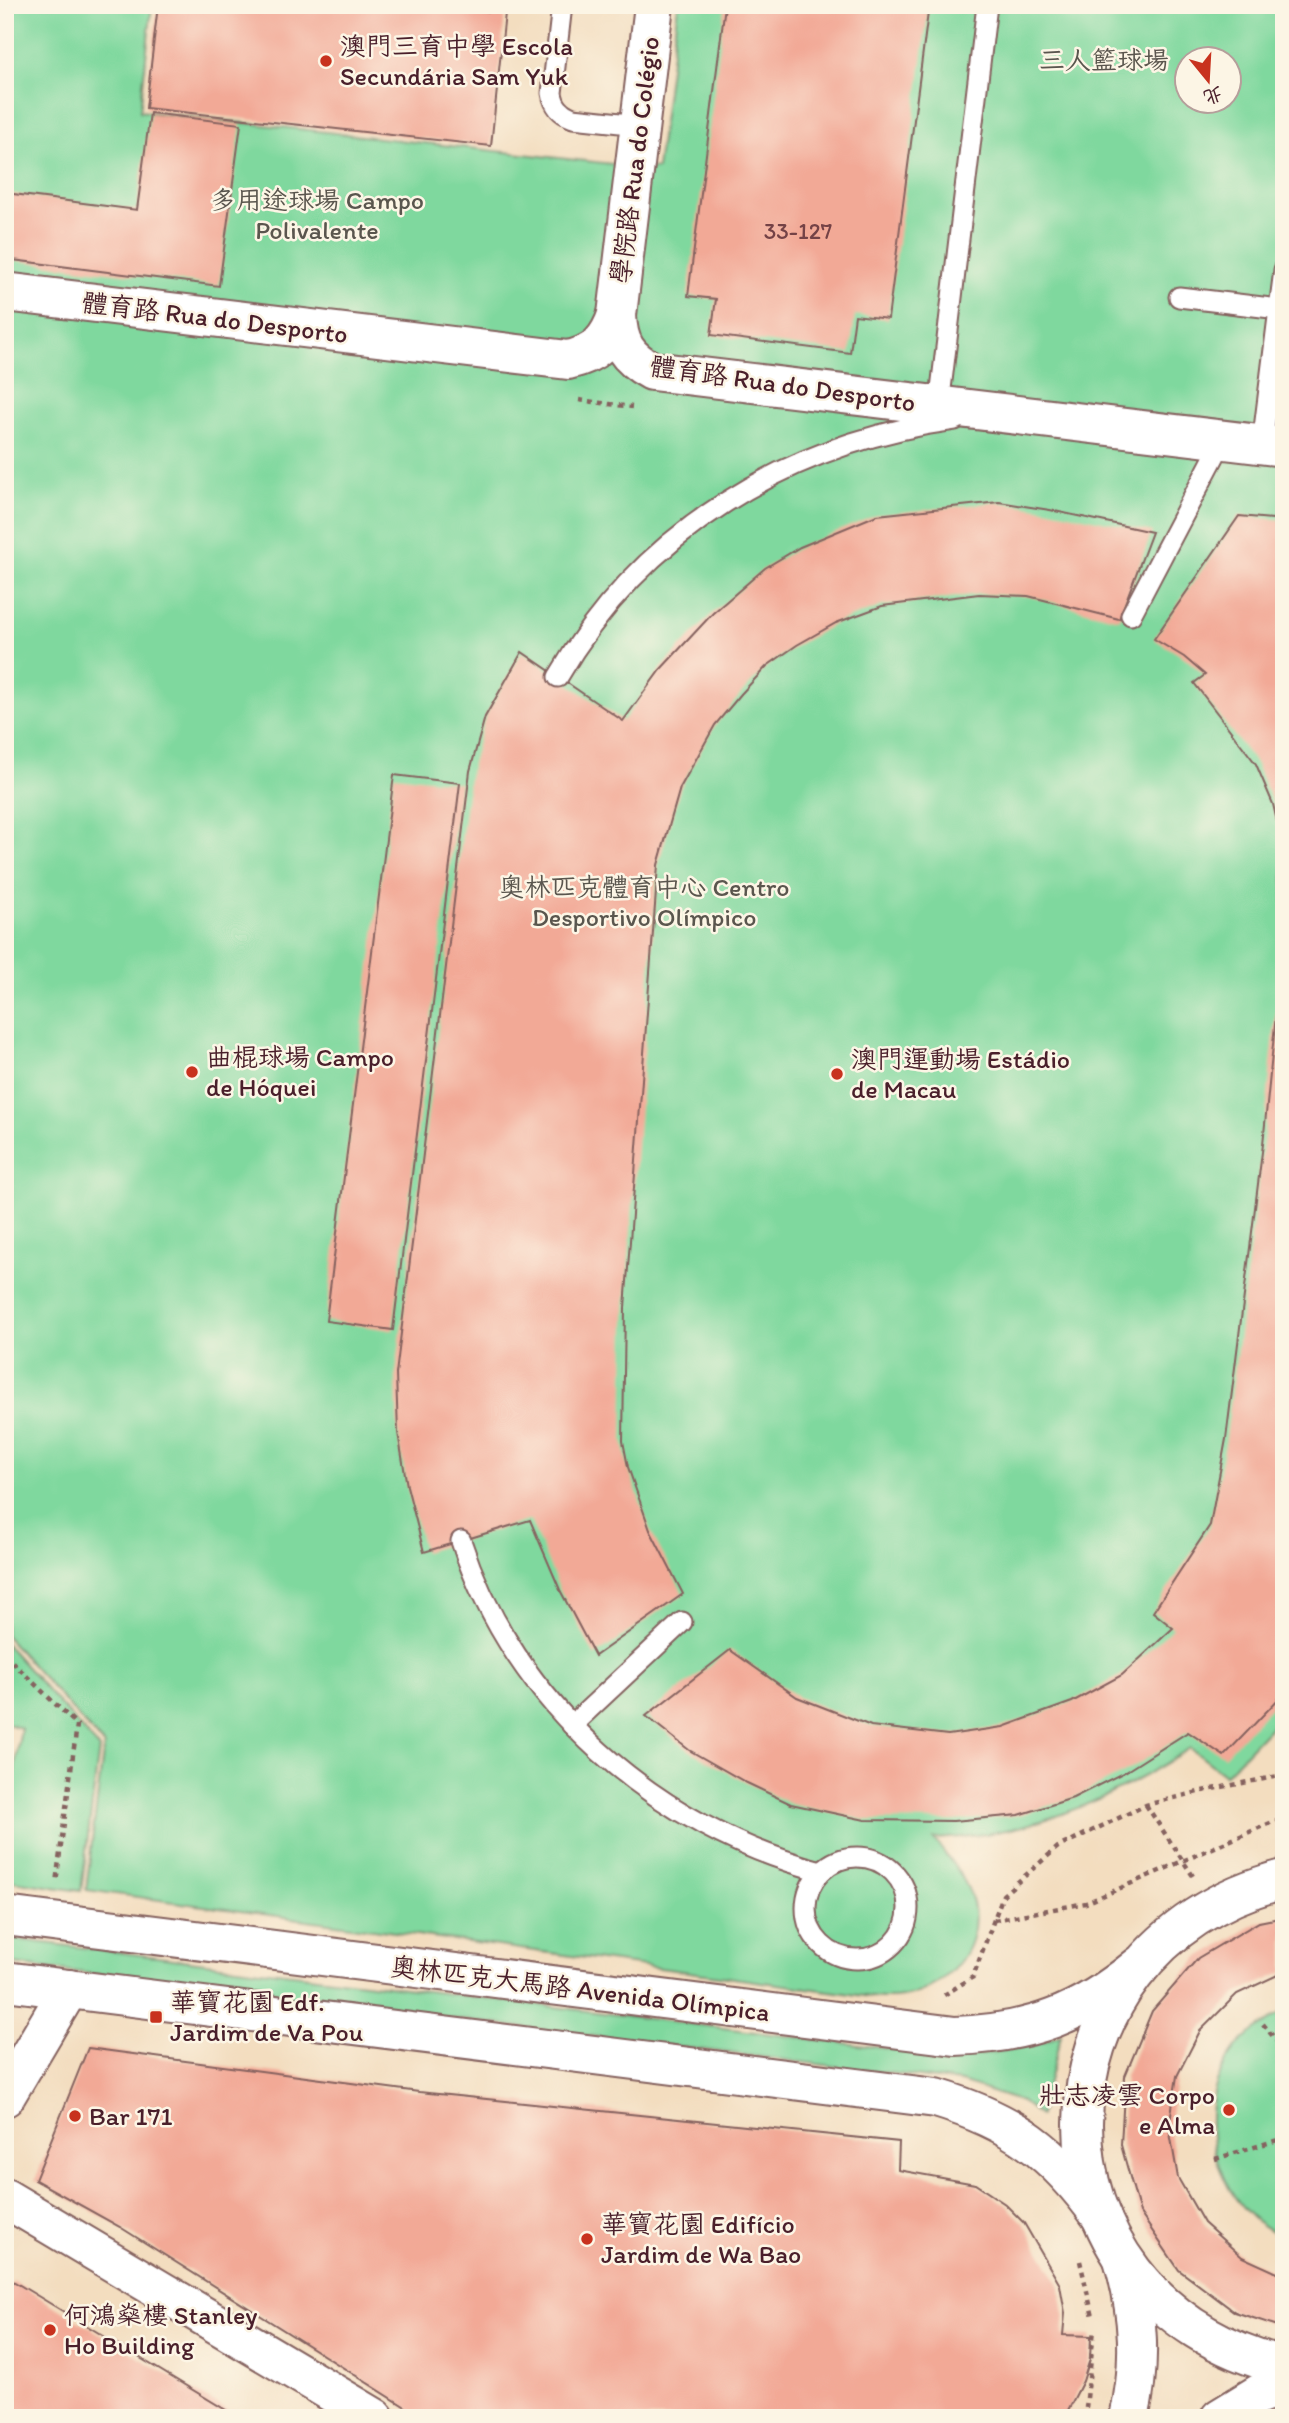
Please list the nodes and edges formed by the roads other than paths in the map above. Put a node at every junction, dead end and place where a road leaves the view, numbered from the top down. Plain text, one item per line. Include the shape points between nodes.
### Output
1 (562, 5) edge
2 (654, 5) edge
3 (987, 5) edge
4 (639, 125) junction
5 (1284, 270) edge
6 (5, 292) edge
7 (1179, 297) dead end
8 (1279, 309) junction
9 (617, 316) junction
10 (939, 406) junction
11 (1068, 421) junction
12 (1223, 440) junction
13 (1273, 446) edge
14 (1131, 615) dead end
15 (558, 677) dead end
16 (461, 1541) dead end
17 (682, 1622) dead end
18 (572, 1725) junction
19 (821, 1871) junction
20 (1284, 1872) edge
21 (1267, 1884) edge
22 (5, 1916) edge
23 (1139, 1966) junction
24 (5, 1981) edge
25 (69, 1989) junction
26 (5, 2097) edge
27 (5, 2199) edge
28 (1102, 2218) junction
29 (1123, 2259) junction
30 (1284, 2366) edge
31 (1284, 2385) edge
32 (375, 2418) edge
33 (1129, 2418) edge
34 (1220, 2418) edge

1 - 4 lane via 554,102 573,118
2 - 4 main road, 學院路 Rua do Colégio
3 - 10 lane
4 - 9 main road, 學院路 Rua do Colégio
5 - 8 lane
6 - 9 main road, 體育路 Rua do Desporto via 568,360 600,346
7 - 8 lane
8 - 13 lane
9 - 10 main road, 體育路 Rua do Desporto via 617,335 624,350 652,371
10 - 11 main road, 體育路 Rua do Desporto
11 - 12 main road, 體育路 Rua do Desporto
11 - 15 lane via 984,419 911,427 840,445 762,479 709,512 652,558 602,612
12 - 13 main road, 體育路 Rua do Desporto
12 - 14 lane
16 - 18 lane via 508,1641
17 - 18 lane
18 - 19 lane via 634,1781 686,1816 752,1849
19 - 19 lane via 836,1861 862,1857 878,1861 899,1878 906,1894 907,1920 889,1948 874,1957 850,1959 834,1955 815,1939 805,1908 811,1884
20 - 21 main road
21 - 23 main road via 1211,1905 1176,1929
22 - 23 main road, 奧林匹克大馬路 Avenida Olímpica via 955,2036 995,2034 1060,2017 1108,1992
23 - 28 main road via 1101,2029 1088,2069 1084,2153
24 - 25 main road
25 - 26 main road
25 - 28 main road via 936,2098 1014,2128 1048,2153
27 - 32 main road
28 - 29 main road
29 - 30 main road via 1182,2322 1253,2359
29 - 33 main road via 1135,2299 1139,2339 1138,2379
31 - 34 main road

